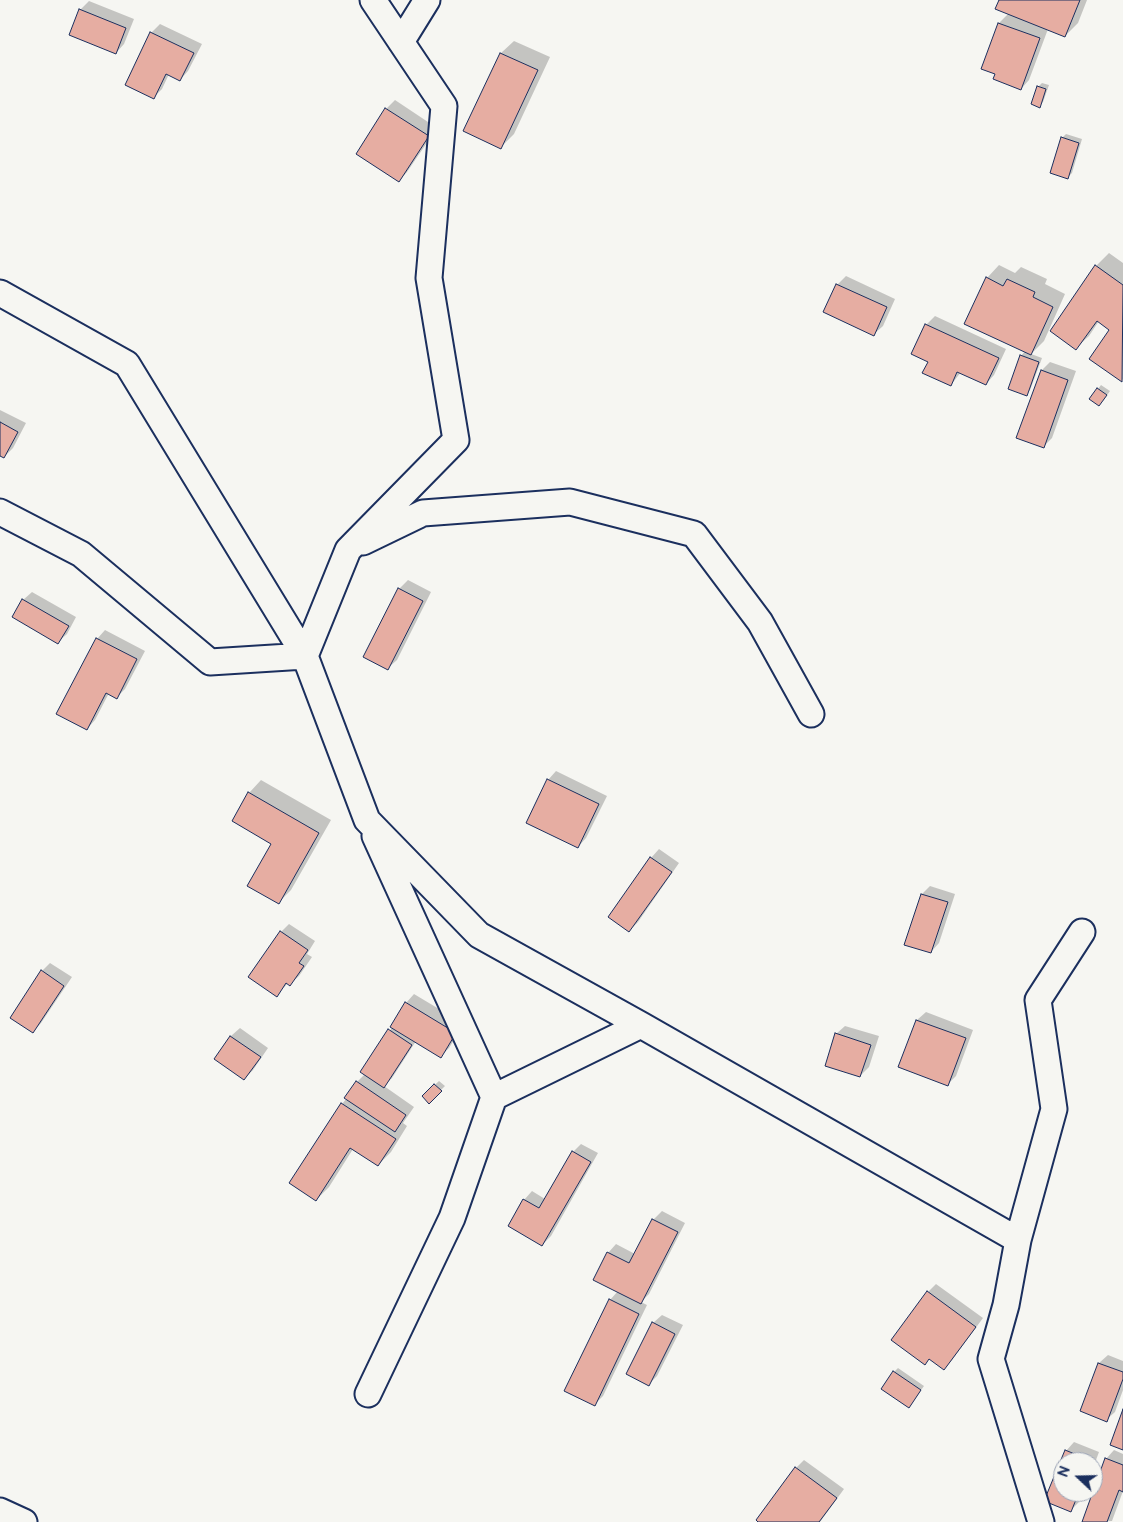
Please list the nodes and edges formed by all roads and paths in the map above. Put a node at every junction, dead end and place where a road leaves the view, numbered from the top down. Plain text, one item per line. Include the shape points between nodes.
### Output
1 (373, 0) edge
2 (427, 0) edge
3 (401, 42) junction
4 (0, 293) edge
5 (0, 512) edge
6 (348, 550) junction
7 (306, 656) junction
8 (811, 714) dead end
9 (367, 820) junction
10 (1082, 932) dead end
11 (641, 1025) junction
12 (494, 1097) junction
13 (1018, 1240) junction
14 (368, 1394) dead end
15 (0, 1511) edge
16 (24, 1522) edge
17 (1041, 1522) edge

1 - 3 street
2 - 3 street
3 - 6 street via 444,106 430,278 456,440
4 - 7 street via 127,364
5 - 7 street via 81,554 210,662
6 - 7 street
6 - 8 street via 423,513 570,502 694,534 760,622
7 - 9 street
9 - 11 street via 479,935
9 - 12 street
10 - 13 street via 1038,1000 1054,1109
11 - 12 street
11 - 13 street
12 - 14 street via 452,1218
13 - 17 street via 1006,1305 991,1360
15 - 16 street

